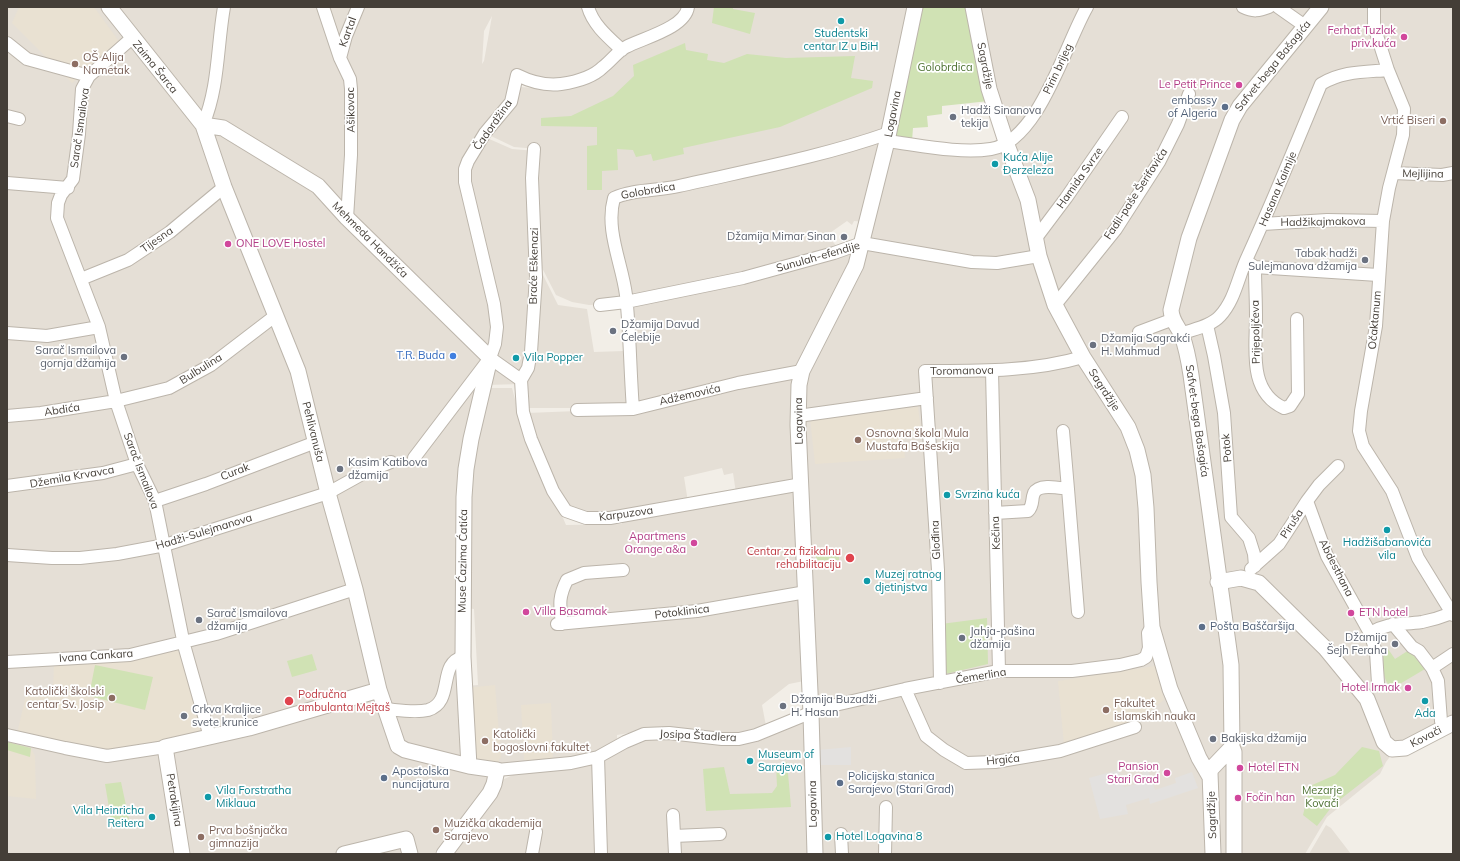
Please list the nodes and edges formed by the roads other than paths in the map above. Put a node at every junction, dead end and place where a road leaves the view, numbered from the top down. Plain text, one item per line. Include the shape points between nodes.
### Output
1 (109, 7) edge
2 (323, 7) edge
3 (358, 7) edge
4 (588, 7) edge
5 (688, 7) edge
6 (915, 7) edge
7 (973, 7) edge
8 (1087, 7) edge
9 (1243, 7) edge
10 (1269, 7) edge
11 (1278, 7) edge
12 (1321, 7) edge
13 (1374, 7) edge
14 (221, 9) edge
15 (1306, 26) junction
16 (132, 38) junction
17 (7, 43) edge
18 (622, 50) junction
19 (340, 58) junction
20 (1388, 70) junction
21 (89, 76) junction
22 (1189, 94) dead end
23 (7, 116) edge
24 (1122, 117) dead end
25 (19, 119) dead end
26 (203, 125) junction
27 (888, 137) junction
28 (1007, 145) junction
29 (534, 149) dead end
30 (1393, 173) junction
31 (1453, 173) edge
32 (7, 183) edge
33 (224, 187) junction
34 (68, 188) junction
35 (347, 218) junction
36 (1383, 221) junction
37 (1263, 224) junction
38 (1036, 238) junction
39 (862, 243) junction
40 (1039, 256) junction
41 (1250, 264) junction
42 (1378, 275) junction
43 (81, 279) junction
44 (626, 302) junction
45 (600, 305) dead end
46 (1055, 305) junction
47 (275, 316) junction
48 (1297, 319) dead end
49 (1171, 320) junction
50 (1207, 325) junction
51 (99, 327) junction
52 (1139, 332) dead end
53 (7, 333) edge
54 (1181, 334) junction
55 (1083, 357) junction
56 (490, 358) junction
57 (802, 371) junction
58 (992, 371) junction
59 (521, 380) junction
60 (927, 398) junction
61 (116, 400) junction
62 (633, 409) junction
63 (577, 410) dead end
64 (7, 416) edge
65 (798, 416) junction
66 (1063, 431) dead end
67 (316, 442) junction
68 (414, 458) dead end
69 (391, 462) dead end
70 (137, 464) junction
71 (1338, 466) dead end
72 (802, 484) junction
73 (7, 486) edge
74 (1068, 489) junction
75 (328, 493) junction
76 (154, 501) junction
77 (1307, 501) junction
78 (995, 513) junction
79 (165, 545) junction
80 (7, 555) edge
81 (1255, 566) junction
82 (623, 570) dead end
83 (1241, 578) junction
84 (1218, 582) junction
85 (355, 588) junction
86 (806, 592) junction
87 (1078, 612) dead end
88 (1452, 614) edge
89 (1393, 624) junction
90 (1152, 627) junction
91 (1370, 633) junction
92 (183, 642) junction
93 (1453, 654) edge
94 (463, 658) junction
95 (7, 662) edge
96 (1432, 668) junction
97 (999, 671) junction
98 (940, 683) junction
99 (1378, 683) dead end
100 (906, 688) junction
101 (379, 690) junction
102 (385, 709) junction
103 (811, 714) junction
104 (1448, 725) edge
105 (1135, 727) dead end
106 (7, 735) edge
107 (210, 737) junction
108 (165, 747) junction
109 (1232, 747) junction
110 (598, 757) junction
111 (468, 766) junction
112 (497, 770) junction
113 (1210, 777) junction
114 (886, 807) dead end
115 (673, 815) dead end
116 (536, 832) dead end
117 (720, 834) dead end
118 (841, 834) dead end
119 (674, 836) junction
120 (182, 854) edge
121 (344, 854) edge
122 (410, 854) edge
123 (444, 854) edge
124 (532, 854) edge
125 (602, 854) edge
126 (675, 854) edge
127 (815, 854) edge
128 (842, 854) edge
129 (885, 854) edge
130 (1213, 854) edge
131 (1234, 854) edge

1 - 16 street, Zaima Šarca
2 - 19 street, Ašikovac
3 - 19 street, Kartal
4 - 18 street via 604,34
5 - 18 street, Čadordžina via 680,21
6 - 27 street, Logavina
7 - 28 street, Sagrdžije via 989,88
8 - 28 street, Pirin brijeg via 1042,103
9 - 10 street via 1250,11 1259,11
11 - 15 street
12 - 15 street, Safvet-bega Bašagića
13 - 20 street, Očaktanum via 1374,26
14 - 26 street via 215,87
15 - 49 street, Safvet-bega Bašagića via 1240,106 1232,120 1188,238 1172,300
16 - 21 street, Sarač Ismailova
16 - 26 street, Zaima Šarca
17 - 21 street via 27,59
18 - 56 street, Čadordžina via 602,69 585,78 560,84 534,83 517,75 511,102 485,133 465,169 465,182 494,304 497,327
19 - 35 street, Ašikovac via 350,80 351,89 351,155
20 - 30 street, Očaktanum via 1404,109 1403,135
20 - 37 street, Hasana Kaimije via 1344,74 1332,77 1322,84
21 - 34 street, Sarač Ismailova via 82,89 73,179
22 - 46 street, Fadil-paše Šerifovića via 1178,124 1159,162 1116,229
23 - 25 street
24 - 38 street, Hamida Svrze
26 - 33 street, Pehlivanuša
26 - 35 street, Mehmeda Handžića via 222,128 318,186
27 - 28 street via 964,150 990,149
27 - 39 street, Logavina
27 - 44 street, Golobrdica via 664,189 622,194 614,198 611,210 613,234
28 - 38 street, Sagrdžije via 1028,200
29 - 59 street, Braće Eškenazi via 532,178 536,277 531,352 528,368
30 - 31 street, Mejlijina
30 - 36 street, Očaktanum
32 - 34 street
33 - 43 street, Tijesna via 170,232 128,260
33 - 47 street, Pehlivanuša
34 - 43 street, Sarač Ismailova via 58,203 58,218
35 - 56 street, Mehmeda Handžića
36 - 37 street, Hadžikajmakova via 1327,220
36 - 42 street, Očaktanum
37 - 41 street, Hasana Kaimije
38 - 40 street, Sagrdžije
39 - 40 street, Sunulah-efendije via 972,262 997,263
39 - 44 street, Sunulah-efendije via 743,278
39 - 57 street, Logavina via 856,265
40 - 46 street, Sagrdžije
41 - 42 street
41 - 48 street, Prijepoljčeva via 1258,376 1267,396 1274,404 1284,408 1290,406 1298,394
41 - 50 street, Hasana Kaimije via 1220,316
42 - 88 street, Očaktanum via 1376,326 1359,431 1363,446 1392,491 1418,558
43 - 51 street, Sarač Ismailova
44 - 45 street, Sunulah-efendije
44 - 62 street, Golobrdica
46 - 55 street, Sagrdžije
47 - 61 street, Bulbulina via 211,365 169,388
47 - 67 street, Pehlivanuša via 298,371
49 - 52 street
49 - 54 street, Safvet-bega Bašagića
50 - 54 street, Hasana Kaimije
50 - 81 street, Potok via 1224,414 1231,517 1249,538
51 - 53 street via 47,336
51 - 61 street, Sarač Ismailova
54 - 84 street, Safvet-bega Bašagića via 1187,350 1191,375
55 - 58 street, Toromanova via 1066,362
55 - 90 street, Sagrdžije via 1128,426 1137,450 1146,508
56 - 59 street, Mehmeda Handžića
56 - 68 street
56 - 94 street, Muse Ćazima Ćatića via 466,468
57 - 62 street, Adžemovića via 738,383
57 - 65 street, Logavina
58 - 60 street, Toromanova via 925,371
58 - 78 street, Kečina
59 - 72 street, Karpuzova via 523,412 531,439 559,502 566,512 575,516 610,518
60 - 65 street
60 - 98 street, Glođina via 938,570
61 - 64 street, Abdića via 41,414
61 - 70 street, Sarač Ismailova
62 - 63 street, Adžemovića
65 - 72 street, Logavina
66 - 74 street
67 - 75 street, Pehlivanuša
67 - 76 street, Curak
69 - 75 street, Hadži-Sulejmanova via 364,473
70 - 73 street, Džemila Krvavca via 103,473
70 - 76 street, Sarač Ismailova
71 - 77 street, Piruša
72 - 86 street, Logavina
74 - 78 street via 1038,488 1034,492 1032,506 1028,511
74 - 87 street
75 - 79 street, Hadži-Sulejmanova
75 - 85 street, Pehlivanuša
76 - 79 street, Sarač Ismailova
77 - 81 street, Piruša via 1279,544
77 - 91 street, Abdesthana via 1327,556
78 - 97 street, Kečina
79 - 80 street, Hadži-Sulejmanova via 80,558
79 - 92 street, Sarač Ismailova
81 - 83 street, Piruša
82 - 86 street, Potoklinica via 584,573 567,580 559,602 560,624 697,611
83 - 84 street
83 - 104 street, Kovači via 1259,583 1326,649 1367,699 1384,742 1390,748 1405,748
84 - 109 street, Safvet-bega Bašagića via 1231,665
85 - 92 street, Ivana Cankara via 216,634
85 - 101 street, Pehlivanuša
86 - 103 street, Logavina
88 - 89 street via 1420,622
89 - 91 street
89 - 96 street
90 - 97 street, Čemerlina via 1148,633 1147,654 1141,660 1072,671
90 - 113 street, Sagrdžije via 1167,683 1199,758
91 - 99 street, Abdesthana via 1376,652
92 - 95 street, Ivana Cankara via 130,656
92 - 107 street, Sarač Ismailova
93 - 96 street
94 - 102 street via 456,659 449,667 444,697 438,705 429,710 417,711
94 - 111 street, Muse Ćazima Ćatića
96 - 104 street via 1438,681 1441,721
97 - 98 street, Čemerlina
98 - 100 street, Čemerlina
100 - 103 street, Čemerlina via 822,708
100 - 105 street, Hrgića via 926,736 966,763 995,762 1060,751
101 - 102 street, Pehlivanuša
101 - 107 street
102 - 111 street, Pehlivanuša via 398,746
103 - 110 street, Josipa Štadlera via 739,739 668,733 644,734
103 - 127 street, Logavina
106 - 108 street via 107,756
107 - 108 street
108 - 120 street, Petrakijina
109 - 113 street, Sagrdžije via 1211,769
109 - 131 street, Safvet-bega Bašagića
110 - 112 street, Josipa Štadlera via 571,763
110 - 125 street
111 - 112 street
112 - 123 street via 490,793
113 - 130 street, Sagrdžije
114 - 129 street
115 - 119 street
116 - 124 street
117 - 119 street
118 - 128 street
119 - 126 street
121 - 122 street via 406,839

